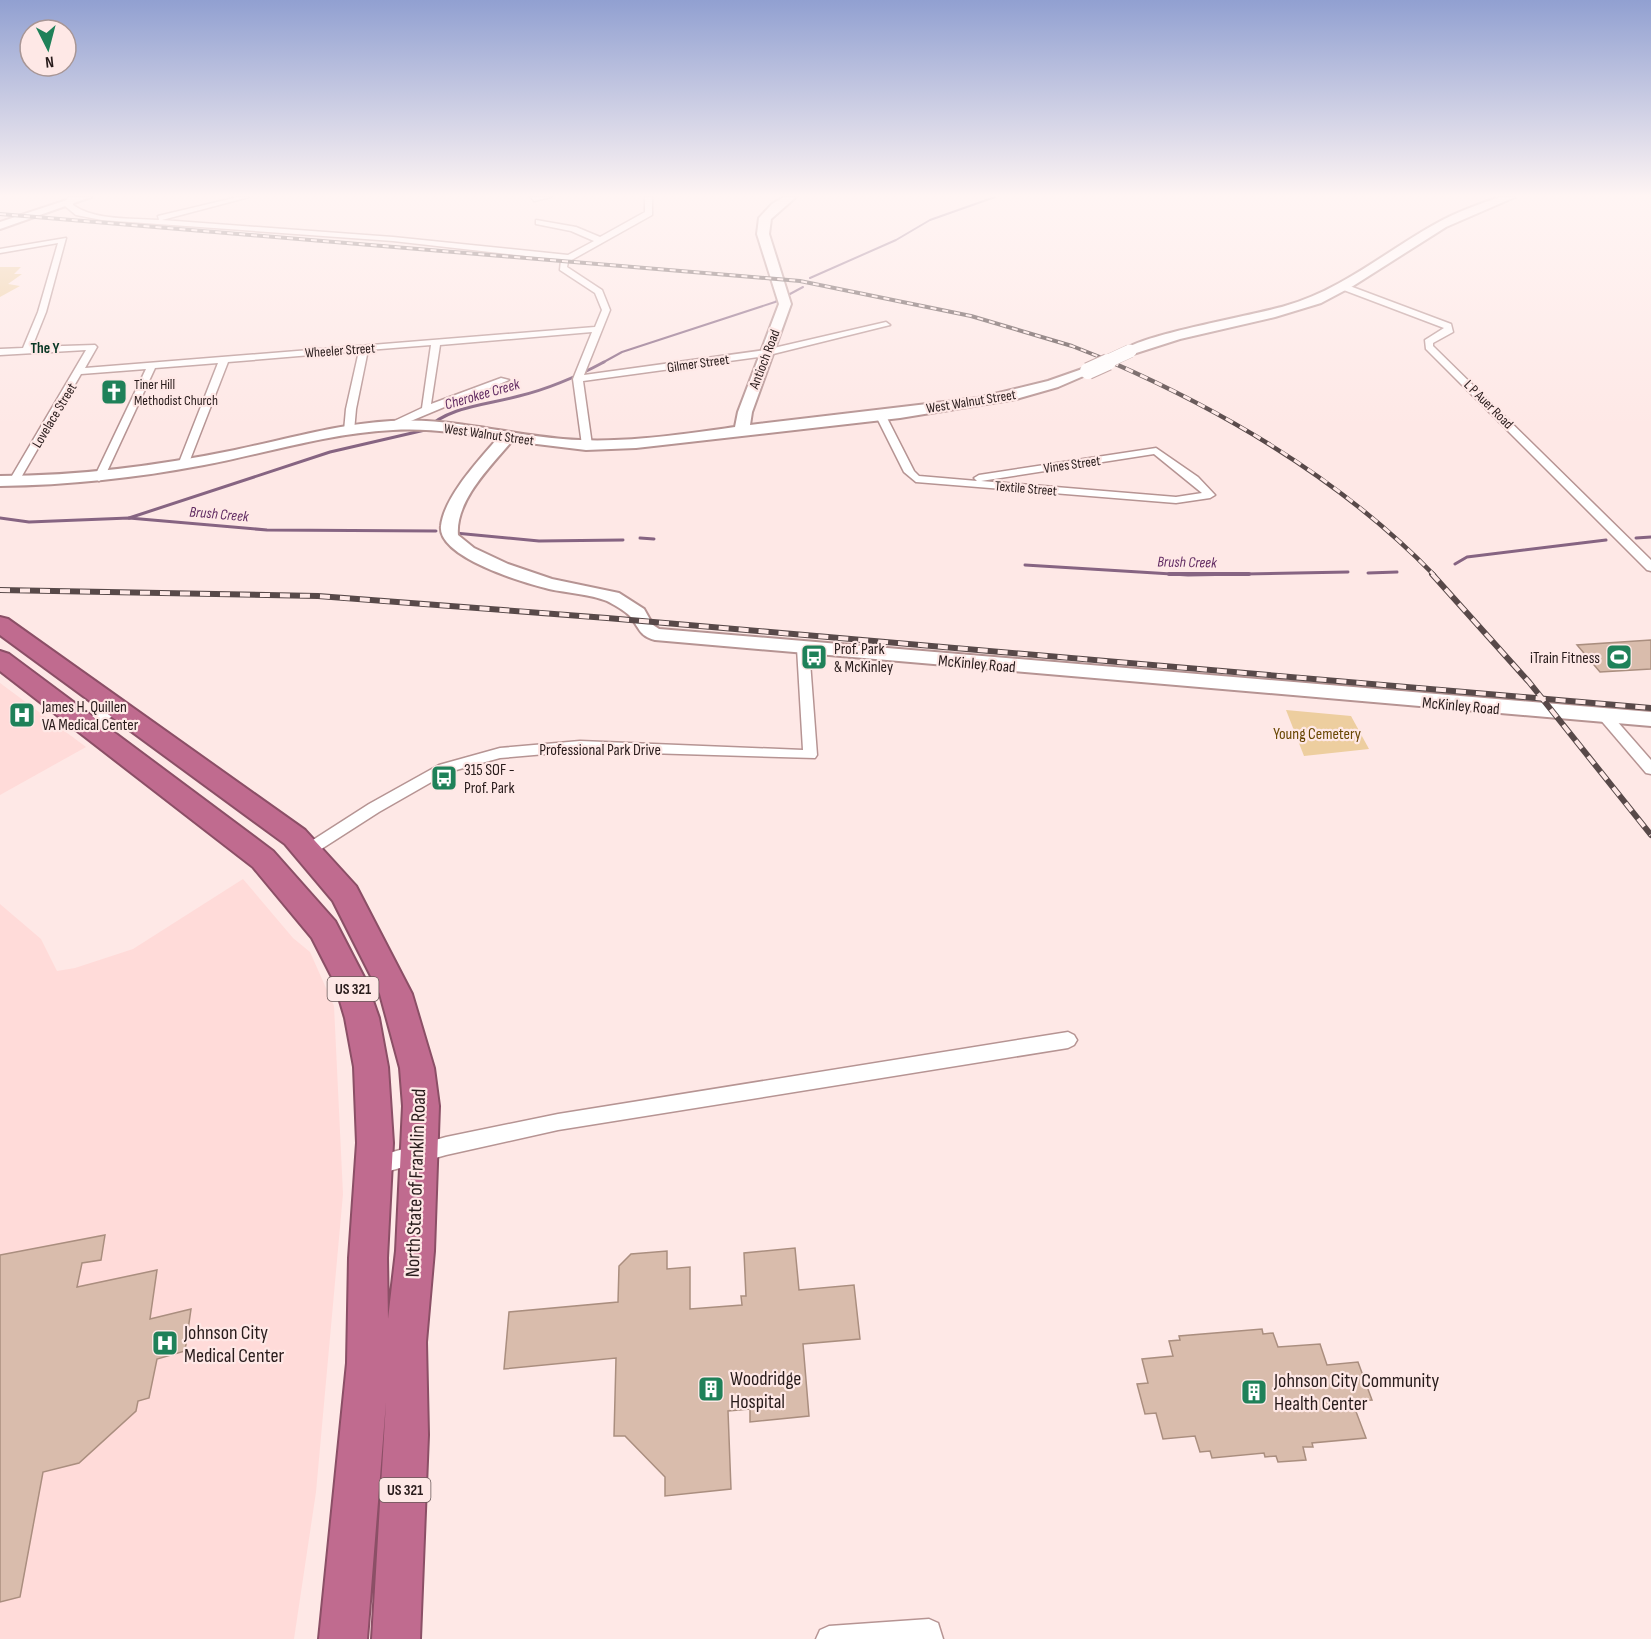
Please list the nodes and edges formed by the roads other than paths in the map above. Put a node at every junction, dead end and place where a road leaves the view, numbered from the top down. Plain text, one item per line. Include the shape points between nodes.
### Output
1 (53, 273) edge
2 (571, 273) edge
3 (776, 273) edge
4 (1365, 273) edge
5 (1344, 287) junction
6 (886, 325) dead end
7 (600, 329) junction
8 (436, 343) junction
9 (364, 348) junction
10 (27, 349) junction
11 (0, 352) edge
12 (765, 353) junction
13 (224, 359) junction
14 (152, 365) junction
15 (81, 371) junction
16 (579, 376) junction
17 (504, 380) dead end
18 (426, 407) junction
19 (880, 414) junction
20 (394, 425) junction
21 (742, 430) junction
22 (349, 431) junction
23 (507, 437) junction
24 (586, 445) junction
25 (183, 465) junction
26 (99, 478) junction
27 (7, 482) edge
28 (951, 482) junction
29 (1210, 495) joint
30 (1651, 567) edge
31 (0, 624) edge
32 (803, 648) junction
33 (0, 659) edge
34 (117, 709) junction
35 (1604, 715) junction
36 (1651, 719) edge
37 (87, 724) junction
38 (1651, 769) edge
39 (307, 851) junction
40 (1068, 1040) dead end
41 (419, 1153) junction
42 (374, 1166) junction
43 (343, 1639) edge
44 (396, 1639) edge
45 (829, 1639) edge
46 (930, 1639) edge

1 - 10 street
2 - 7 street via 599,292 606,310
3 - 12 street, Antioch Road via 784,299
4 - 5 street, West Walnut Street
5 - 19 street, West Walnut Street, bridge via 1295,307 1172,336 1088,371 1015,395
5 - 30 street, L P Auer Road via 1448,326 1450,330 1428,342 1429,347
6 - 12 street, Gilmer Street
7 - 8 street, Wheeler Street
7 - 16 street
8 - 9 street, Wheeler Street
8 - 18 street
9 - 13 street, Wheeler Street
9 - 22 street
10 - 11 street
10 - 15 street, Lovelace Street via 92,348
12 - 16 street, Gilmer Street
12 - 21 street, Antioch Road
13 - 14 street, Wheeler Street
13 - 25 street
14 - 15 street, Wheeler Street
14 - 26 street
15 - 27 street, Lovelace Street
16 - 24 street
17 - 18 street, West Walnut Street
18 - 20 street, West Walnut Street
19 - 21 street, West Walnut Street
19 - 28 street, Textile Street via 916,479
20 - 22 street, West Walnut Street
20 - 23 street, West Walnut Street
21 - 24 street, West Walnut Street
22 - 25 street, West Walnut Street
23 - 24 street, West Walnut Street
23 - 32 street, McKinley Road via 450,516 448,532 461,547 511,571 614,597 637,612 646,629 655,634
25 - 26 street, West Walnut Street
26 - 27 street, West Walnut Street
28 - 29 street, Textile Street via 1176,500
28 - 29 street, Vines Street via 1156,451
31 - 34 highway, North State of Franklin Road / US 321
32 - 35 street, McKinley Road
32 - 39 street, Professional Park Drive via 810,755 580,746 500,753 444,768
33 - 37 highway, US 321
34 - 37 street
34 - 39 highway, North State of Franklin Road / US 321 via 268,816
35 - 36 street, McKinley Road
35 - 38 street
37 - 42 highway, US 321 via 263,859 324,930 350,981 365,1032 374,1101
39 - 41 highway, North State of Franklin Road / US 321 via 345,894 396,994 417,1068 422,1106
40 - 41 street via 558,1122
41 - 42 street
41 - 44 highway, North State of Franklin Road / US 321 via 406,1342 407,1435
42 - 43 highway, US 321 via 368,1258 368,1364
45 - 46 street via 929,1632

